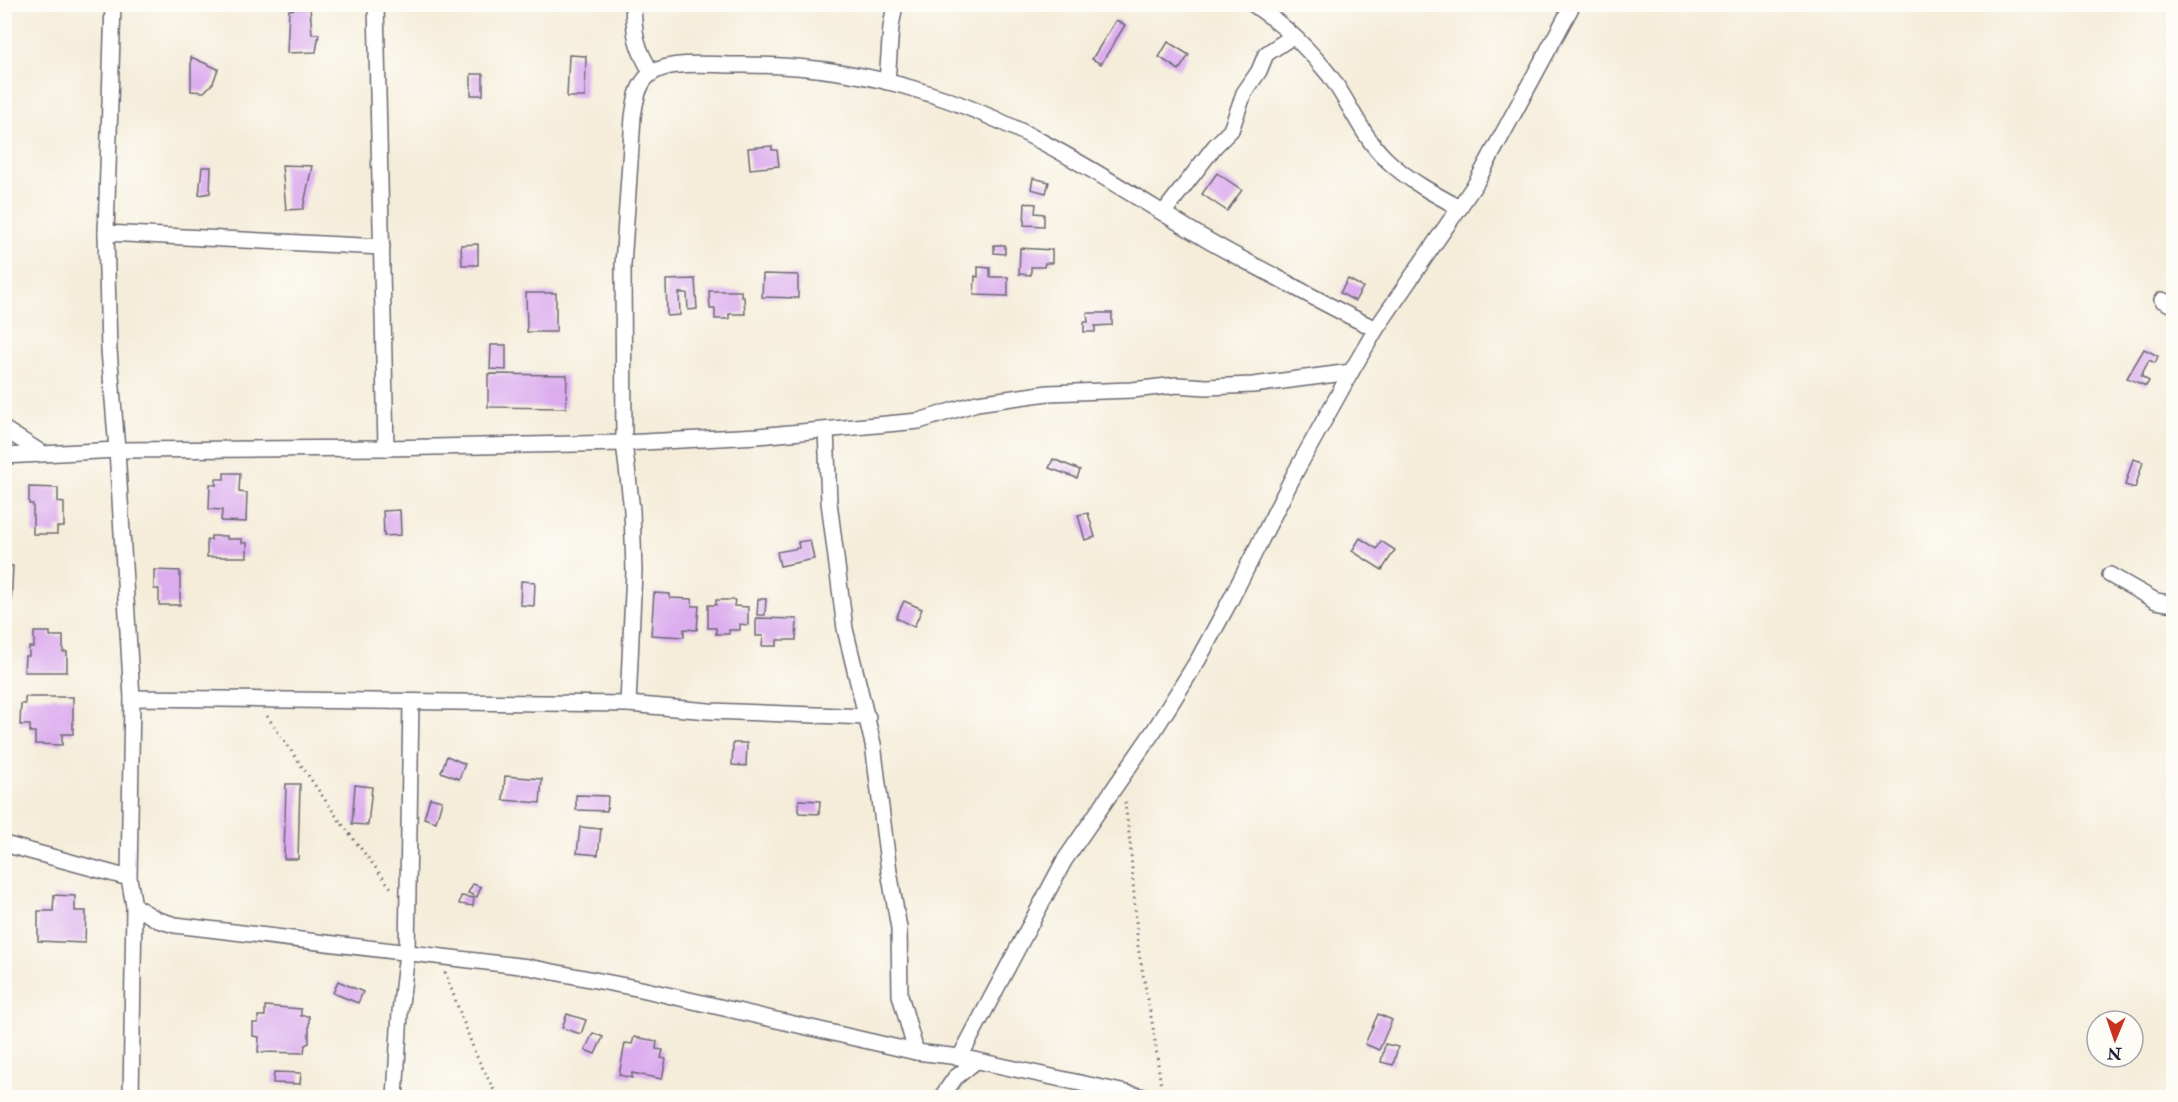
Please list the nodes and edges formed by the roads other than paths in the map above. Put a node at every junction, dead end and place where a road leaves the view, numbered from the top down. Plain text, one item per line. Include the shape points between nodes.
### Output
1 (113, 4) edge
2 (376, 4) edge
3 (633, 4) edge
4 (895, 4) edge
5 (1253, 4) edge
6 (1573, 4) edge
7 (1293, 36) junction
8 (652, 73) junction
9 (887, 82) junction
10 (1460, 208) junction
11 (1164, 212) junction
12 (106, 232) junction
13 (382, 247) junction
14 (1376, 329) junction
15 (1351, 372) junction
16 (4, 429) edge
17 (826, 430) junction
18 (624, 443) junction
19 (386, 448) junction
20 (117, 450) junction
21 (42, 453) junction
22 (4, 456) edge
23 (2110, 575) dead end
24 (2174, 604) edge
25 (132, 698) junction
26 (411, 702) junction
27 (628, 704) junction
28 (867, 717) junction
29 (4, 844) edge
30 (129, 878) junction
31 (134, 906) junction
32 (407, 952) junction
33 (916, 1052) junction
34 (960, 1058) junction
35 (976, 1061) junction
36 (131, 1098) edge
37 (395, 1098) edge
38 (941, 1098) edge
39 (1149, 1098) edge

1 - 12 street
2 - 13 street
3 - 8 street via 634,35
4 - 9 street
5 - 7 street
6 - 10 street via 1493,155
7 - 10 street via 1329,75 1386,159
7 - 11 street via 1266,54 1244,93 1231,130
8 - 9 street via 677,65 756,64 825,69
8 - 18 street via 643,81 633,117 623,265
9 - 11 street via 925,92 1005,123
10 - 14 street
11 - 14 street via 1205,239
12 - 13 street
12 - 20 street
13 - 19 street
14 - 15 street
15 - 17 street via 1253,385 1048,393 977,403 919,421
15 - 34 street via 1198,660 1064,861
16 - 21 street
17 - 18 street
17 - 28 street via 845,629
18 - 19 street
18 - 27 street via 634,542
19 - 20 street
20 - 21 street
20 - 25 street
21 - 22 street
23 - 24 street via 2156,601
25 - 26 street
25 - 30 street
26 - 27 street
26 - 32 street
27 - 28 street
28 - 33 street via 899,928 900,996
29 - 30 street
30 - 31 street
31 - 32 street via 176,925
31 - 36 street
32 - 33 street via 528,967 641,989
32 - 37 street
33 - 34 street
34 - 35 street
35 - 38 street via 955,1078
35 - 39 street

